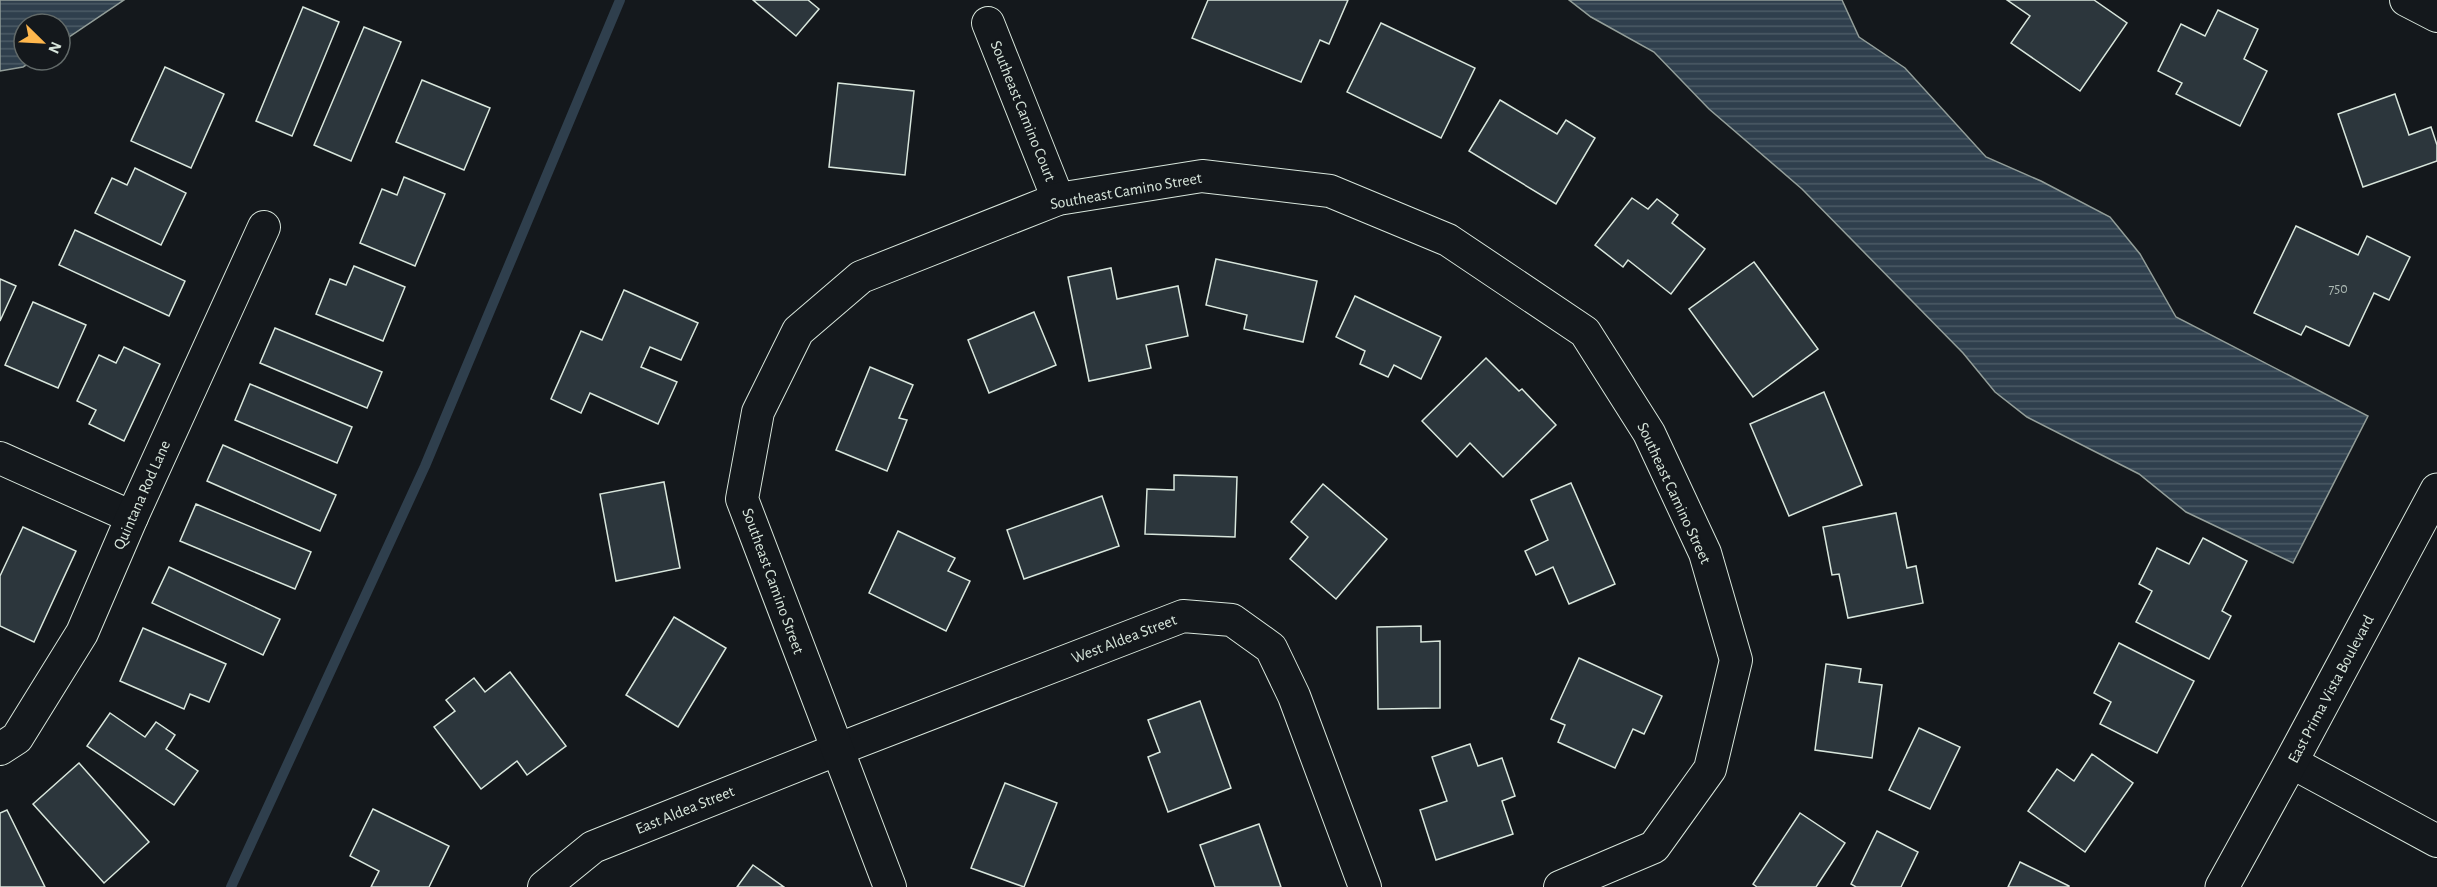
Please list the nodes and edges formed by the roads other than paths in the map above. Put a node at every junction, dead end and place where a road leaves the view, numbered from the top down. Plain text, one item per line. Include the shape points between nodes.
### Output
1 (2406, 0) edge
2 (2437, 16) edge
3 (987, 23) dead end
4 (1058, 199) junction
5 (264, 227) dead end
6 (0, 458) edge
7 (2437, 490) edge
8 (132, 517) junction
9 (0, 749) edge
10 (836, 750) junction
11 (2292, 762) junction
12 (2437, 841) edge
13 (544, 887) edge
14 (890, 887) edge
15 (1365, 887) edge
16 (1560, 887) edge
17 (2222, 887) edge

1 - 2 street
3 - 4 street, Southeast Camino Court
4 - 10 street, Southeast Camino Street via 861,277 798,331 758,411 742,499
4 - 16 street, Southeast Camino Street via 1202,176 1330,191 1448,240 1586,332 1649,433 1705,552 1736,660 1710,769 1654,847
5 - 8 street, Quintana Rod Lane
6 - 8 street
7 - 11 main road, East Prima Vista Boulevard
8 - 9 street, Quintana Rod Lane via 82,633 17,738
10 - 13 street, East Aldea Street via 593,847
10 - 14 street, Southeast Camino Street
10 - 15 street, West Aldea Street via 1183,616 1232,620 1271,648 1294,696
11 - 12 street
11 - 17 main road, East Prima Vista Boulevard

